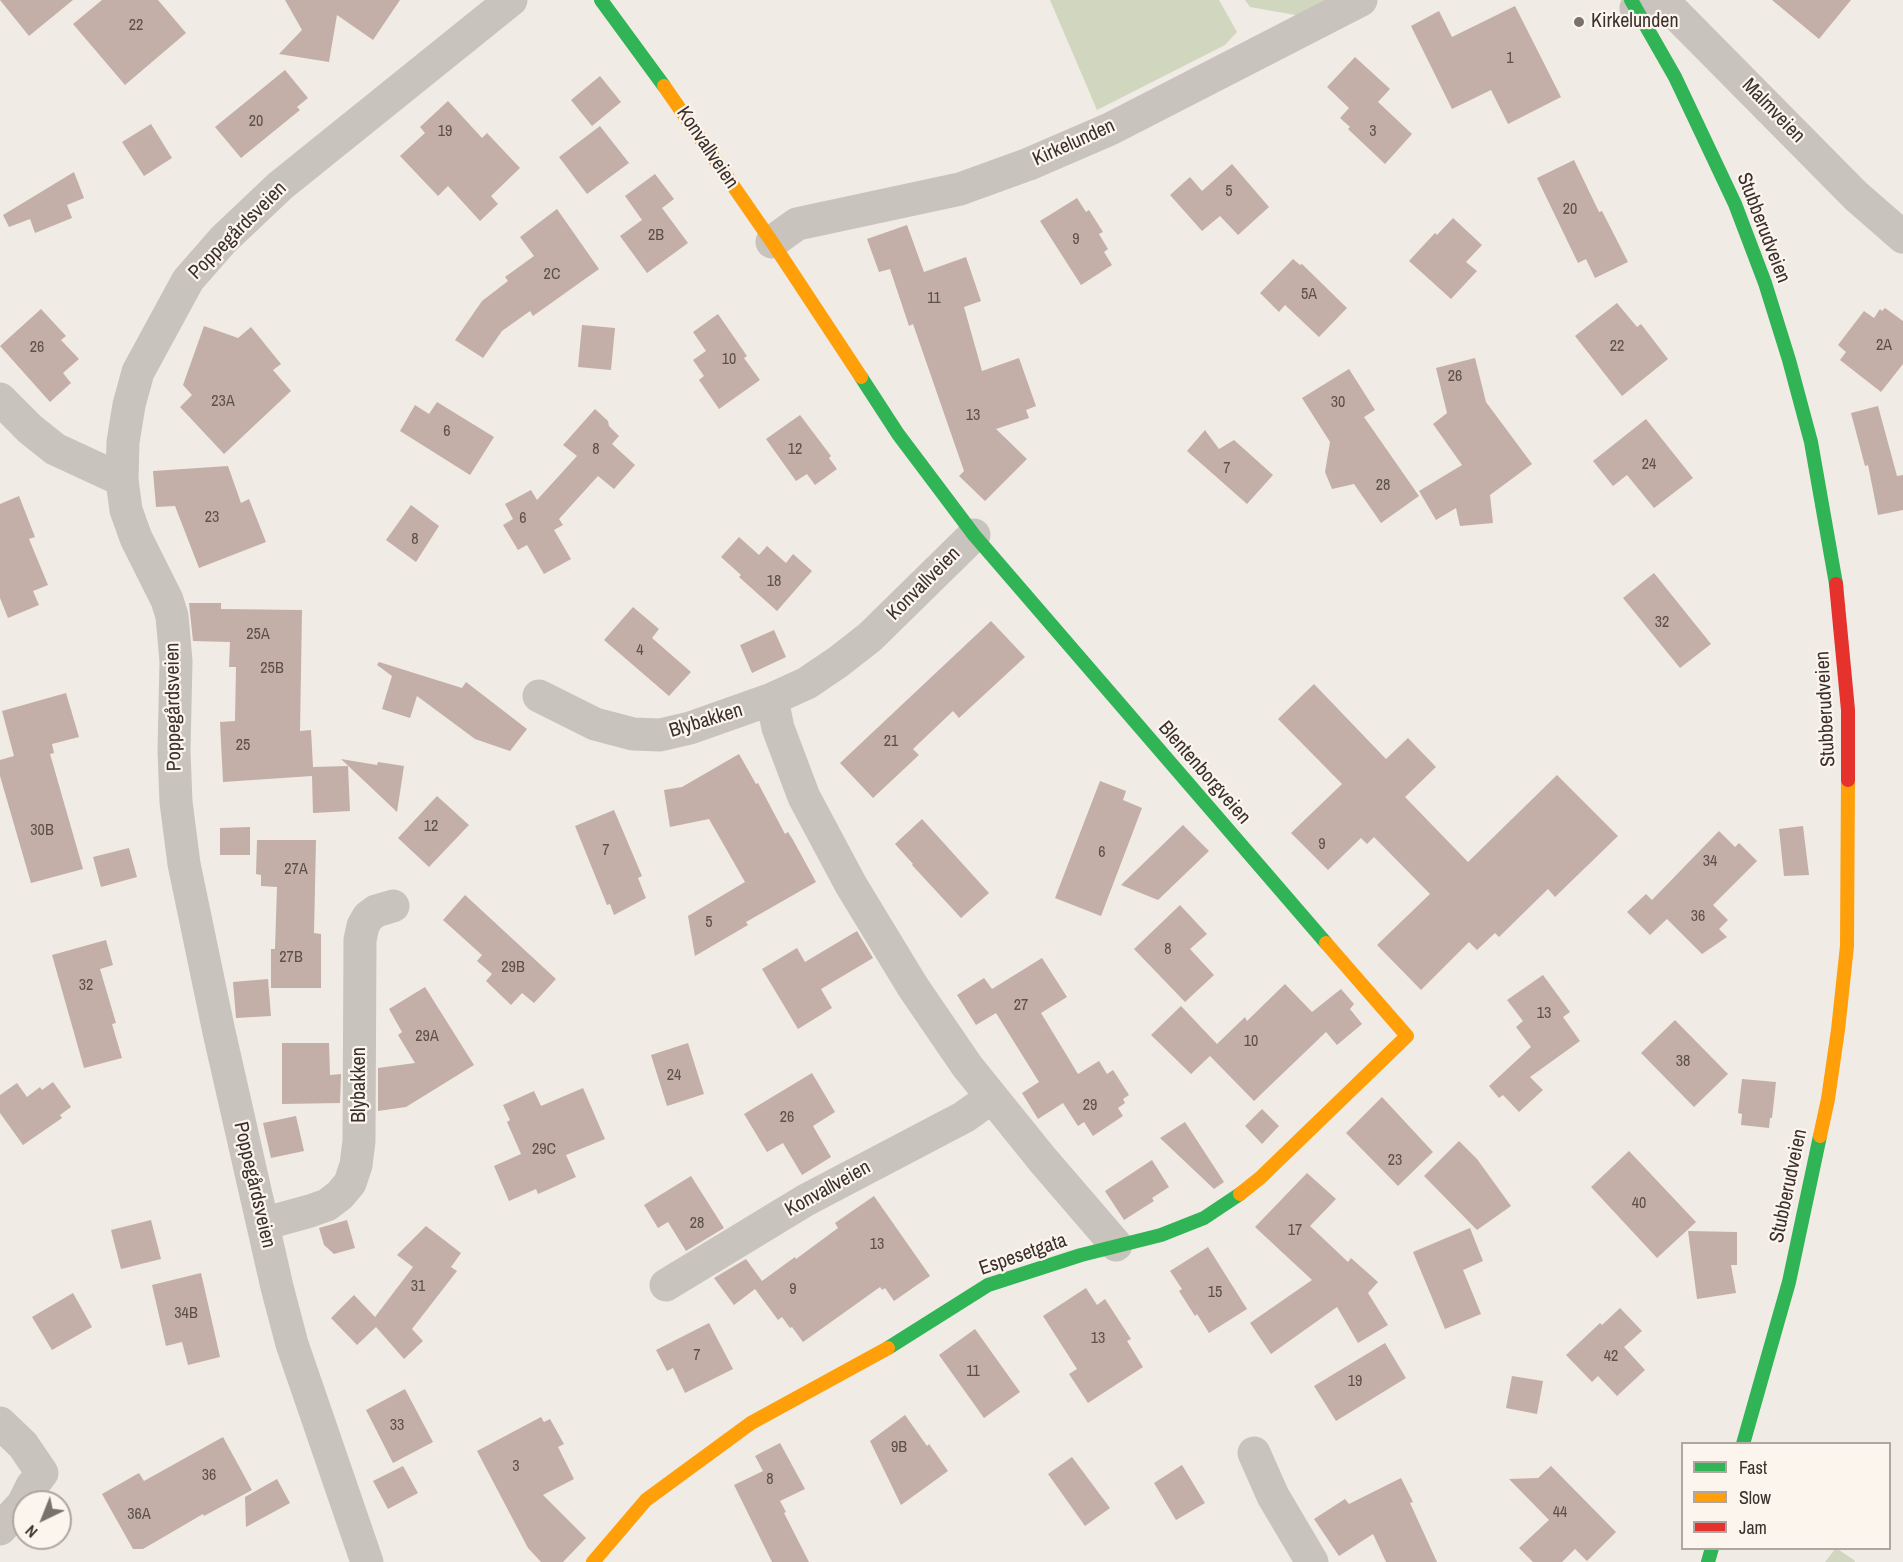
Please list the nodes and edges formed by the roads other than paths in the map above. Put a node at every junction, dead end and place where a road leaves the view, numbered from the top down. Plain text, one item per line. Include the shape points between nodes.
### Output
1 (511, 0) edge
2 (602, 0) edge
3 (1361, 0) edge
4 (1634, 4) edge
5 (1903, 237) edge
6 (772, 242) junction
7 (0, 399) edge
8 (122, 480) junction
9 (974, 535) junction
10 (539, 696) dead end
11 (772, 699) junction
12 (393, 906) dead end
13 (1407, 1036) joint
14 (992, 1097) junction
15 (262, 1224) junction
16 (1116, 1245) junction
17 (666, 1285) dead end
18 (0, 1423) edge
19 (1743, 1442) edge
20 (1254, 1453) dead end
21 (30, 1490) edge
22 (12, 1517) edge
23 (0, 1529) edge
24 (367, 1562) edge
25 (593, 1562) edge
26 (1312, 1562) edge

1 - 8 street, Poppegårdsveien via 280,186 188,280 138,372 123,442
2 - 6 street, Konvallveien
3 - 6 street, Kirkelunden via 1110,129 1029,164 960,189 797,224
4 - 5 street, Malmveien via 1670,8 1856,196
4 - 19 street, Stubberudveien via 1675,77 1735,204 1789,360 1811,441 1827,524 1839,601 1848,710 1847,946 1838,1030 1828,1099 1789,1282
6 - 9 street, Konvallveien via 898,434
7 - 8 street via 55,449
8 - 15 street, Poppegårdsveien via 126,510 136,538 157,576 172,616 176,661 175,782 184,864
9 - 11 street, Konvallveien via 870,637 807,683
9 - 13 street, Blentenborgveien
10 - 11 street, Blybakken via 595,724 633,735 660,735 690,728
11 - 14 street via 778,728 804,797 852,885 913,987
12 - 15 street, Blybakken via 368,917 360,940 359,1141 350,1183 327,1204
13 - 16 street, Espesetgata via 1260,1178 1230,1201 1204,1218 1161,1235
14 - 16 street
14 - 17 street, Konvallveien via 964,1117 806,1200
15 - 24 street, Poppegårdsveien via 292,1344
16 - 25 street, Espesetgata via 988,1285 881,1353 751,1423 646,1500
18 - 21 street via 23,1445 42,1473
20 - 26 street
22 - 23 street

